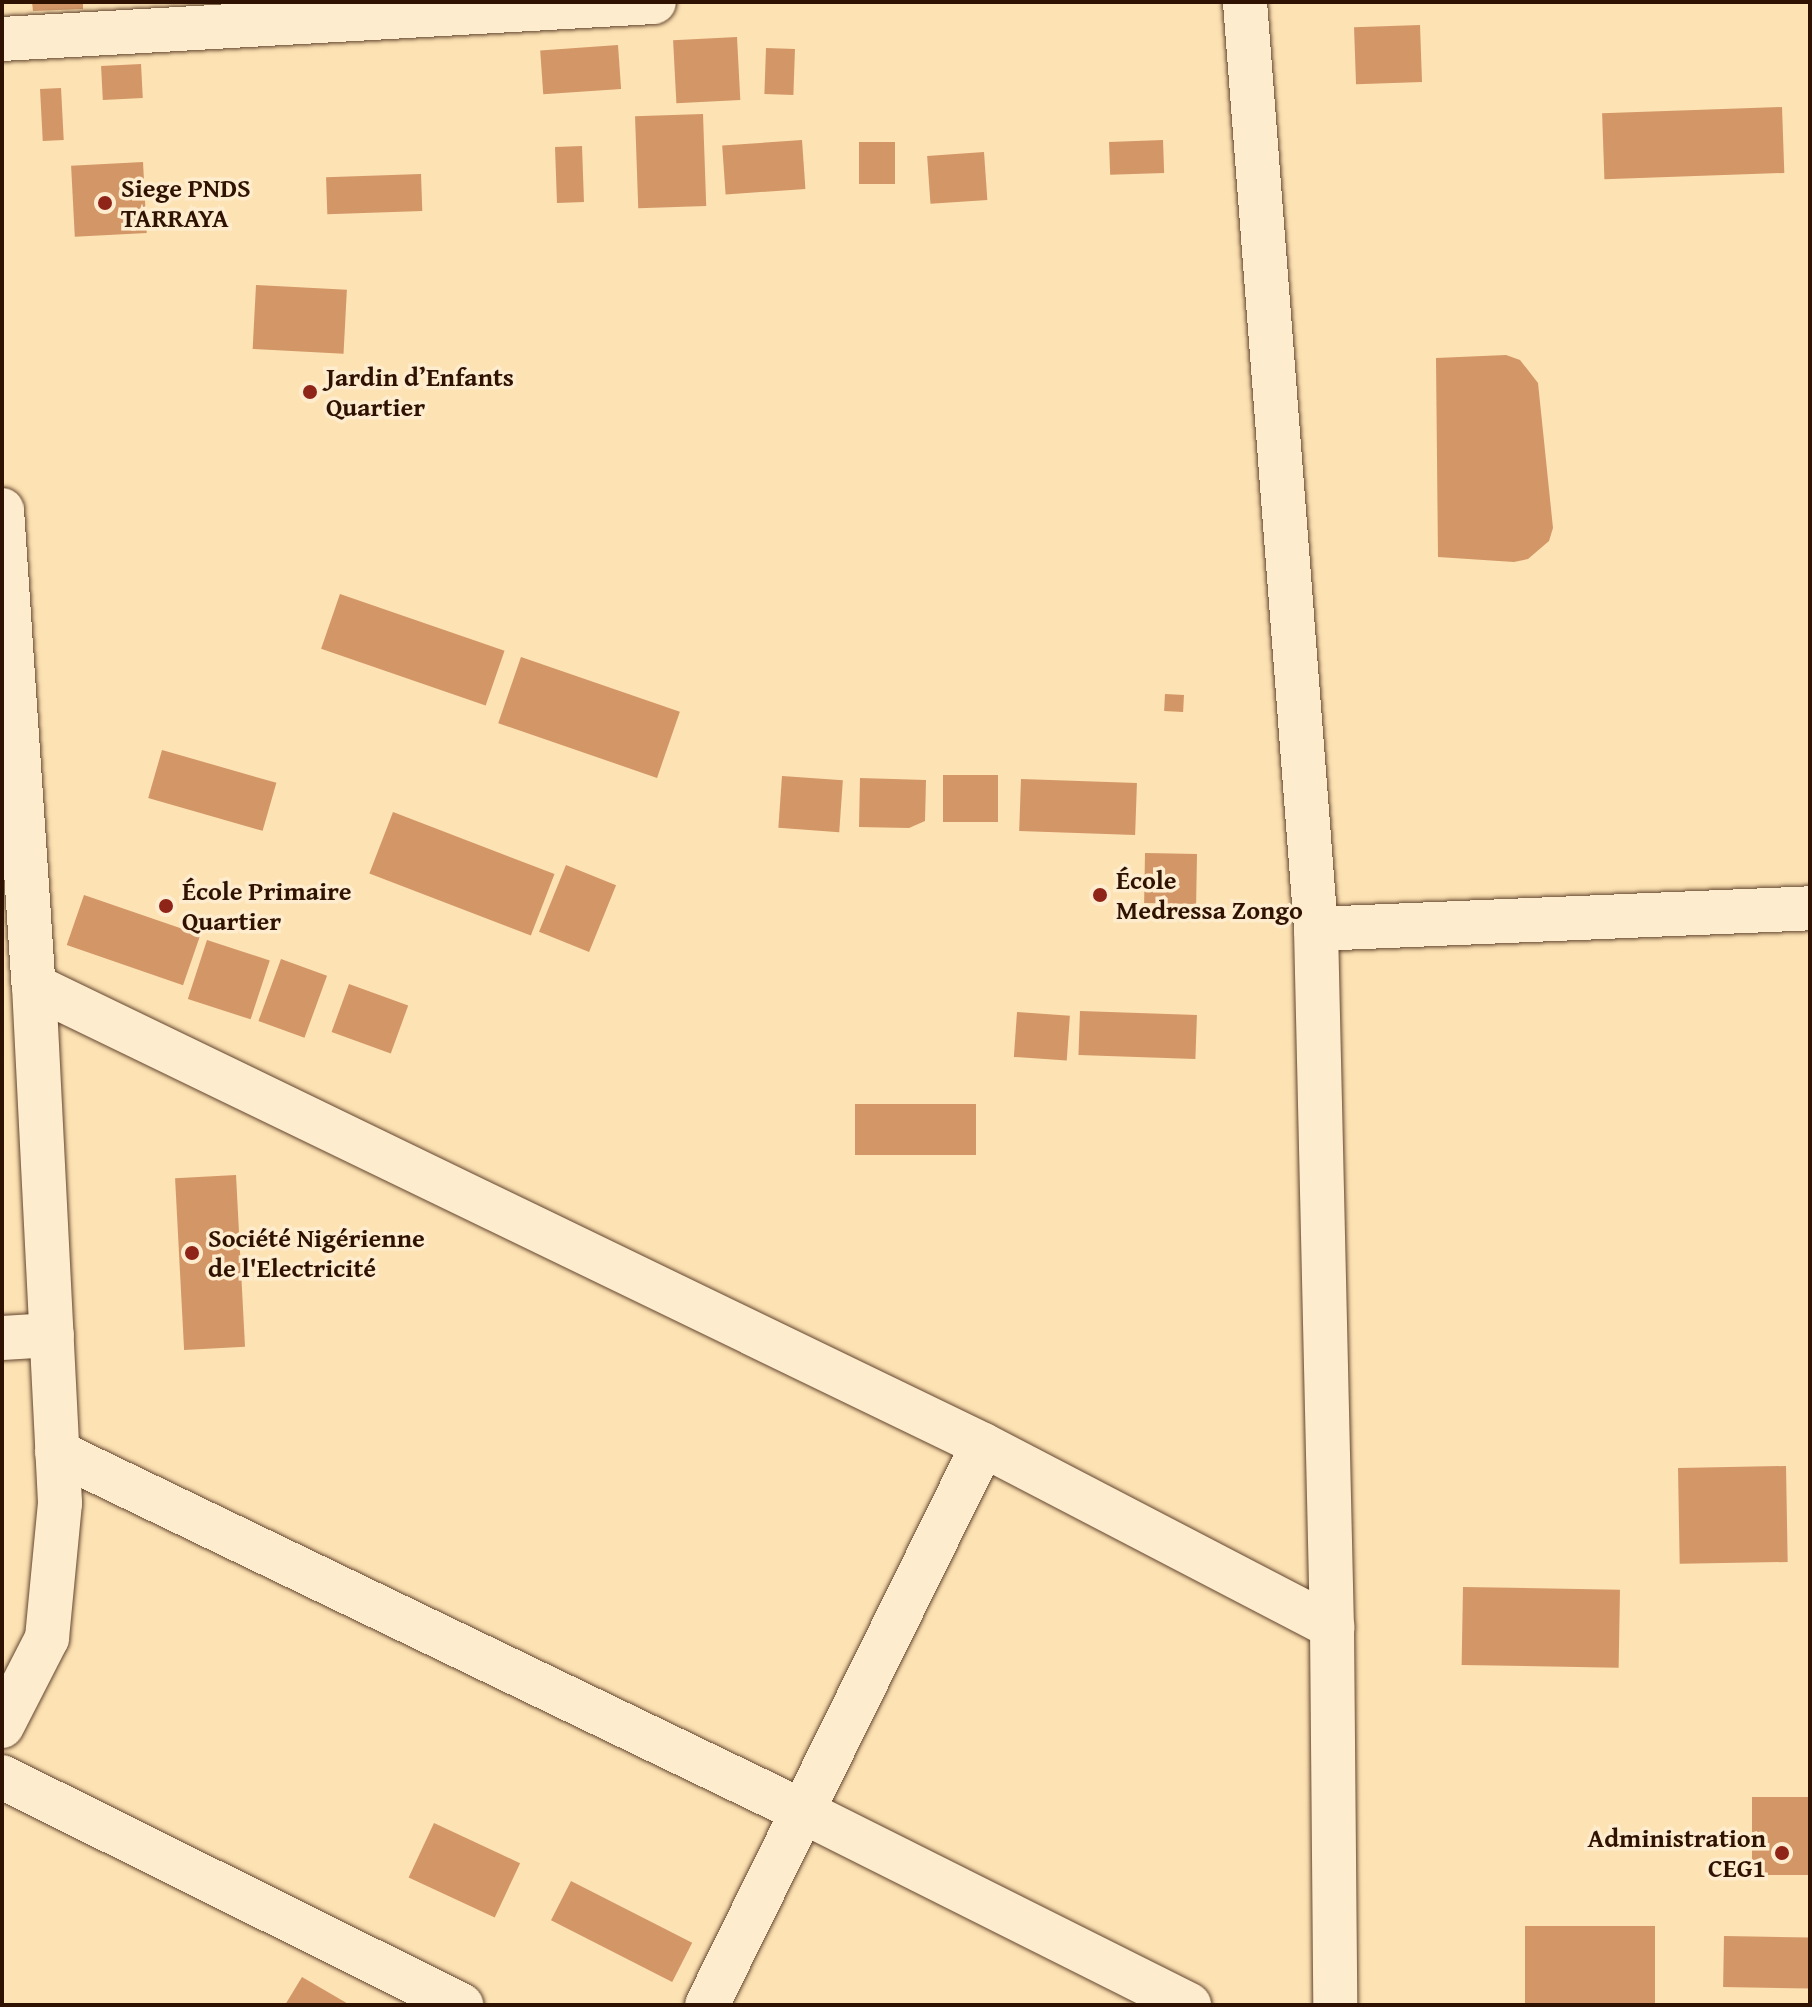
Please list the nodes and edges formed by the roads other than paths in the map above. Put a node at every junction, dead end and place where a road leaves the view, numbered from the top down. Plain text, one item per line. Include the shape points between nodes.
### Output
1 (654, 2) edge
2 (1245, 2) edge
3 (2, 39) edge
4 (2, 510) edge
5 (10, 751) edge
6 (15, 888) edge
7 (1810, 908) edge
8 (1316, 929) junction
9 (34, 986) junction
10 (52, 1335) junction
11 (2, 1338) edge
12 (983, 1445) junction
13 (57, 1452) junction
14 (1332, 1627) junction
15 (2, 1726) edge
16 (2, 1777) edge
17 (802, 1811) junction
18 (461, 2005) edge
19 (707, 2005) edge
20 (1189, 2005) edge
21 (1335, 2005) edge

1 - 3 street
2 - 8 street
4 - 5 street
5 - 6 street
6 - 9 street
7 - 8 street
8 - 14 street
9 - 10 street
9 - 12 street
10 - 11 street
10 - 13 street
12 - 14 street
12 - 17 street
13 - 15 street via 60,1503 47,1638
13 - 17 street
14 - 21 street
16 - 18 street
17 - 19 street
17 - 20 street

